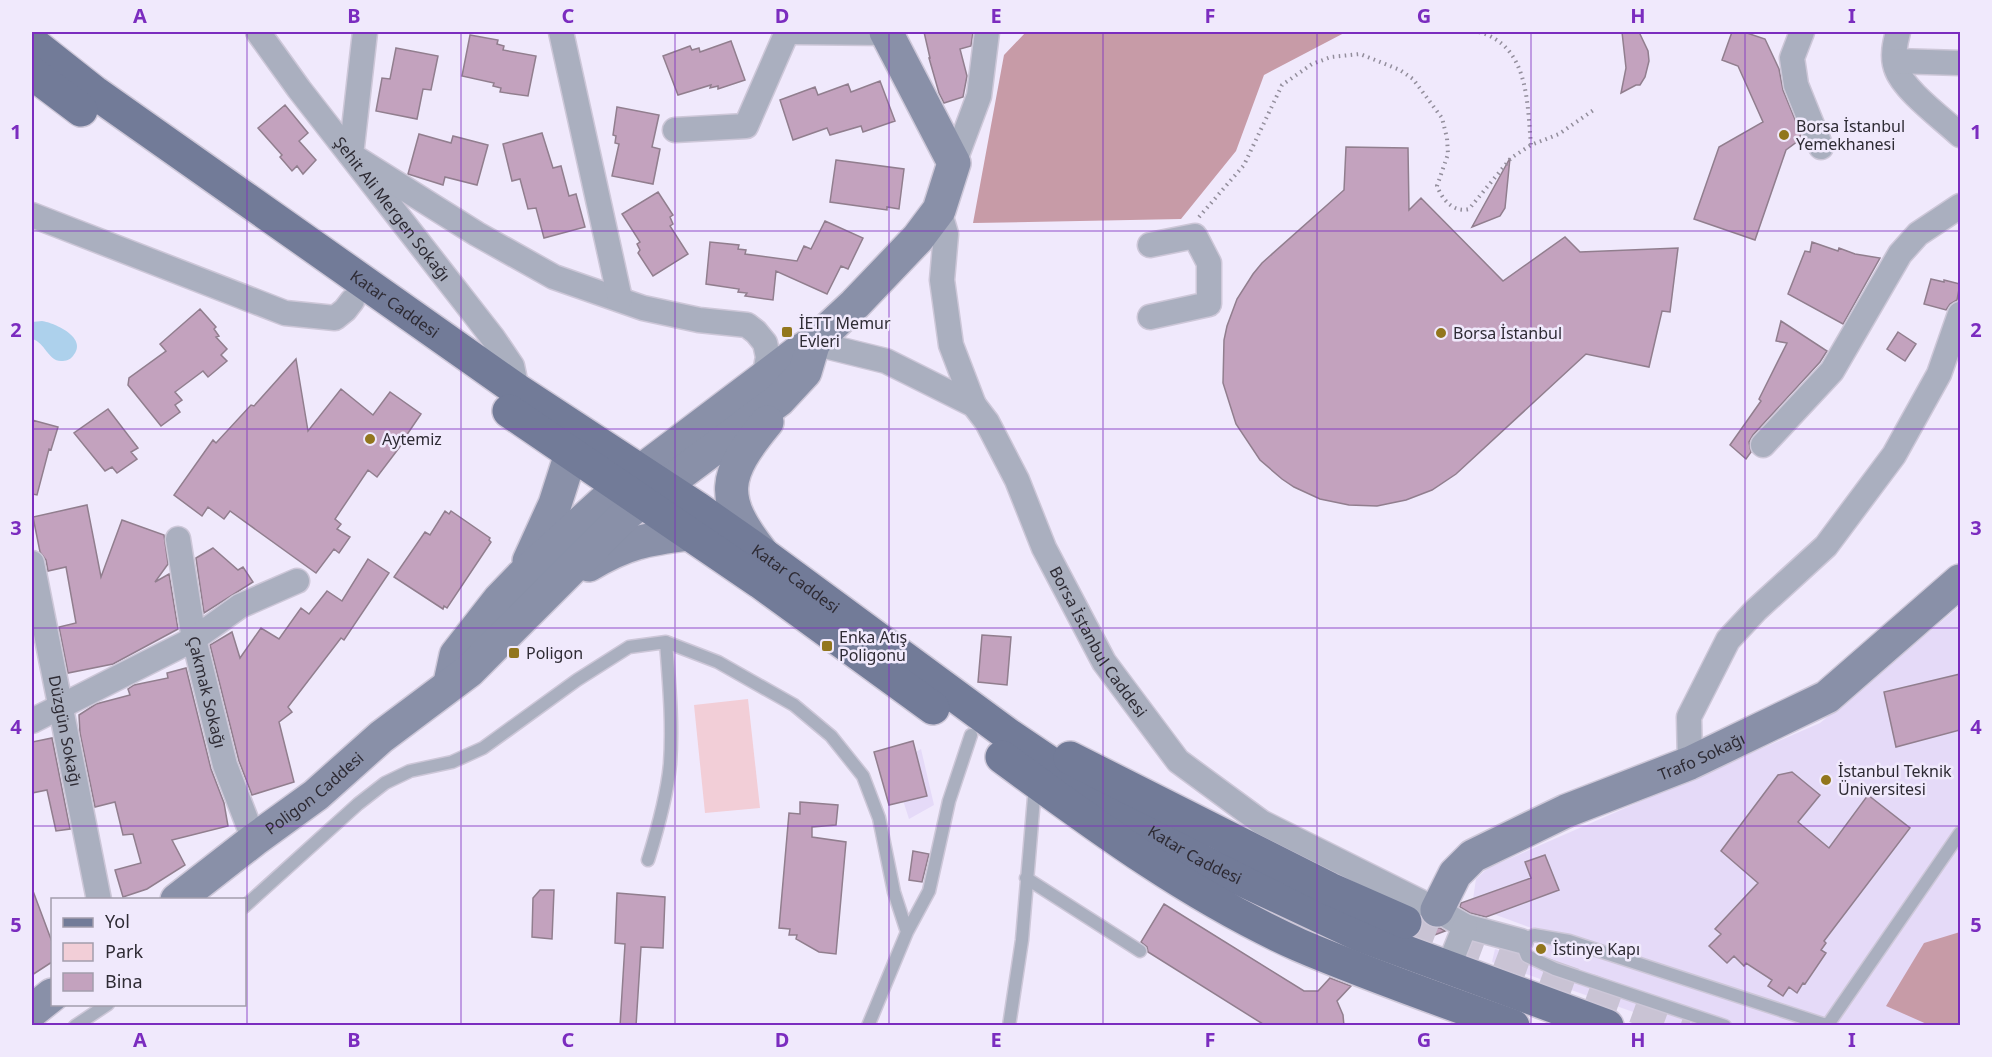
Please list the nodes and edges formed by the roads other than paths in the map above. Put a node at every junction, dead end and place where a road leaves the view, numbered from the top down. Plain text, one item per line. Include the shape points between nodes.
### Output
1 (258, 32) edge
2 (365, 32) edge
3 (561, 32) edge
4 (788, 32) edge
5 (795, 32) edge
6 (886, 32) edge
7 (987, 32) edge
8 (1802, 32) edge
9 (1898, 32) edge
10 (32, 43) edge
11 (1895, 61) junction
12 (1960, 63) edge
13 (32, 73) edge
14 (675, 130) dead end
15 (1960, 135) edge
16 (1821, 147) dead end
17 (351, 155) junction
18 (954, 163) junction
19 (1960, 206) edge
20 (939, 210) junction
21 (32, 215) edge
22 (1150, 245) dead end
23 (358, 292) junction
24 (620, 299) junction
25 (1960, 314) edge
26 (1149, 317) dead end
27 (813, 343) junction
28 (772, 389) junction
29 (517, 390) junction
30 (974, 405) junction
31 (1763, 445) dead end
32 (571, 454) junction
33 (641, 487) junction
34 (688, 534) junction
35 (178, 539) dead end
36 (764, 555) junction
37 (32, 563) edge
38 (522, 576) junction
39 (297, 581) dead end
40 (1960, 581) edge
41 (559, 582) junction
42 (194, 639) junction
43 (666, 642) junction
44 (449, 685) junction
45 (59, 706) junction
46 (32, 721) edge
47 (971, 735) junction
48 (1010, 736) junction
49 (1690, 763) junction
50 (1036, 782) junction
51 (1960, 833) edge
52 (254, 840) junction
53 (648, 860) dead end
54 (1026, 878) junction
55 (99, 898) edge
56 (180, 898) edge
57 (246, 905) edge
58 (1437, 910) junction
59 (1405, 922) tunnel mouth
60 (1465, 926) junction
61 (907, 932) junction
62 (1521, 941) junction
63 (1140, 951) dead end
64 (1448, 968) junction
65 (1371, 973) junction
66 (51, 996) edge
67 (1438, 999) junction
68 (106, 1006) edge
69 (32, 1011) edge
70 (1828, 1025) edge
71 (75, 1026) edge
72 (868, 1026) edge
73 (1009, 1026) edge
74 (1513, 1026) edge
75 (1607, 1026) edge
76 (1725, 1026) edge

1 - 17 street, Şehit Ali Mergen Sokağı
2 - 17 street
3 - 24 street
4 - 14 street via 746,126
5 - 6 street
6 - 18 street
7 - 18 street via 980,96
8 - 16 street via 1792,58 1793,67 1796,85
9 - 11 street
10 - 23 main road, Katar Caddesi
11 - 12 street
11 - 15 street via 1903,83
13 - 23 main road, Katar Caddesi
17 - 24 street via 554,277
17 - 29 street, Şehit Ali Mergen Sokağı via 494,338 512,366
18 - 20 street
19 - 31 street via 1918,234 1900,254 1832,371
20 - 27 street via 855,304
20 - 30 street via 946,234 942,280 951,345
21 - 23 street via 285,313 335,318
22 - 26 street via 1195,236 1209,263 1209,304
23 - 29 main road, Katar Caddesi
23 - 32 main road, Katar Caddesi
24 - 28 street via 699,320 747,325 765,343
25 - 49 street via 1939,374 1894,455 1826,546 1728,640 1689,717
27 - 28 street via 805,372
27 - 30 street, Borsa İstanbul Caddesi via 886,361
28 - 33 street
28 - 36 street via 767,422 742,453 731,485 739,520
29 - 33 main road, Katar Caddesi
30 - 58 street, Borsa İstanbul Caddesi via 1017,480 1044,549 1104,662 1178,761 1261,822
32 - 33 main road, Katar Caddesi
32 - 38 street via 555,504
33 - 34 main road, Katar Caddesi
33 - 36 main road, Katar Caddesi
33 - 38 street
33 - 41 street, Poligon Caddesi via 626,514
34 - 41 street via 644,539 608,553
34 - 47 main road, Katar Caddesi
35 - 42 street, Çakmak Sokağı
36 - 48 main road, Katar Caddesi
37 - 45 street, Düzgün Sokağı
38 - 44 street via 456,655
39 - 42 street via 240,606
40 - 49 street, Trafo Sokağı via 1827,697
41 - 44 street, Poligon Caddesi via 469,671
42 - 45 street
42 - 52 street, Çakmak Sokağı via 225,765
43 - 53 lane via 670,764
43 - 57 lane via 628,647 483,748 453,762 410,771 385,783
43 - 61 lane via 718,662 794,705 831,736 867,786 879,818 894,892
44 - 52 street, Poligon Caddesi via 381,737 316,795
45 - 46 street
45 - 55 street, Düzgün Sokağı
47 - 50 main road, Katar Caddesi
47 - 61 lane via 949,801 929,891
48 - 59 main road via 1099,771 1330,889
48 - 64 main road, Katar Caddesi via 1139,824 1202,861 1360,935
49 - 58 street, Trafo Sokağı via 1566,811 1473,856 1455,874
50 - 54 lane
50 - 65 main road, Katar Caddesi via 1181,881 1244,917
51 - 70 lane
52 - 56 street, Poligon Caddesi
54 - 63 lane
54 - 73 lane via 1022,940
58 - 60 street, Borsa İstanbul Caddesi
60 - 62 street, Borsa İstanbul Caddesi
60 - 64 street
61 - 72 lane
62 - 70 lane via 1534,935 1569,941
62 - 76 lane via 1527,956 1555,969
64 - 65 main road via 1440,978 1428,979 1396,967
64 - 67 main road
64 - 75 main road, Katar Caddesi
65 - 67 main road, Katar Caddesi
66 - 69 street
67 - 74 main road, Katar Caddesi
68 - 71 lane

